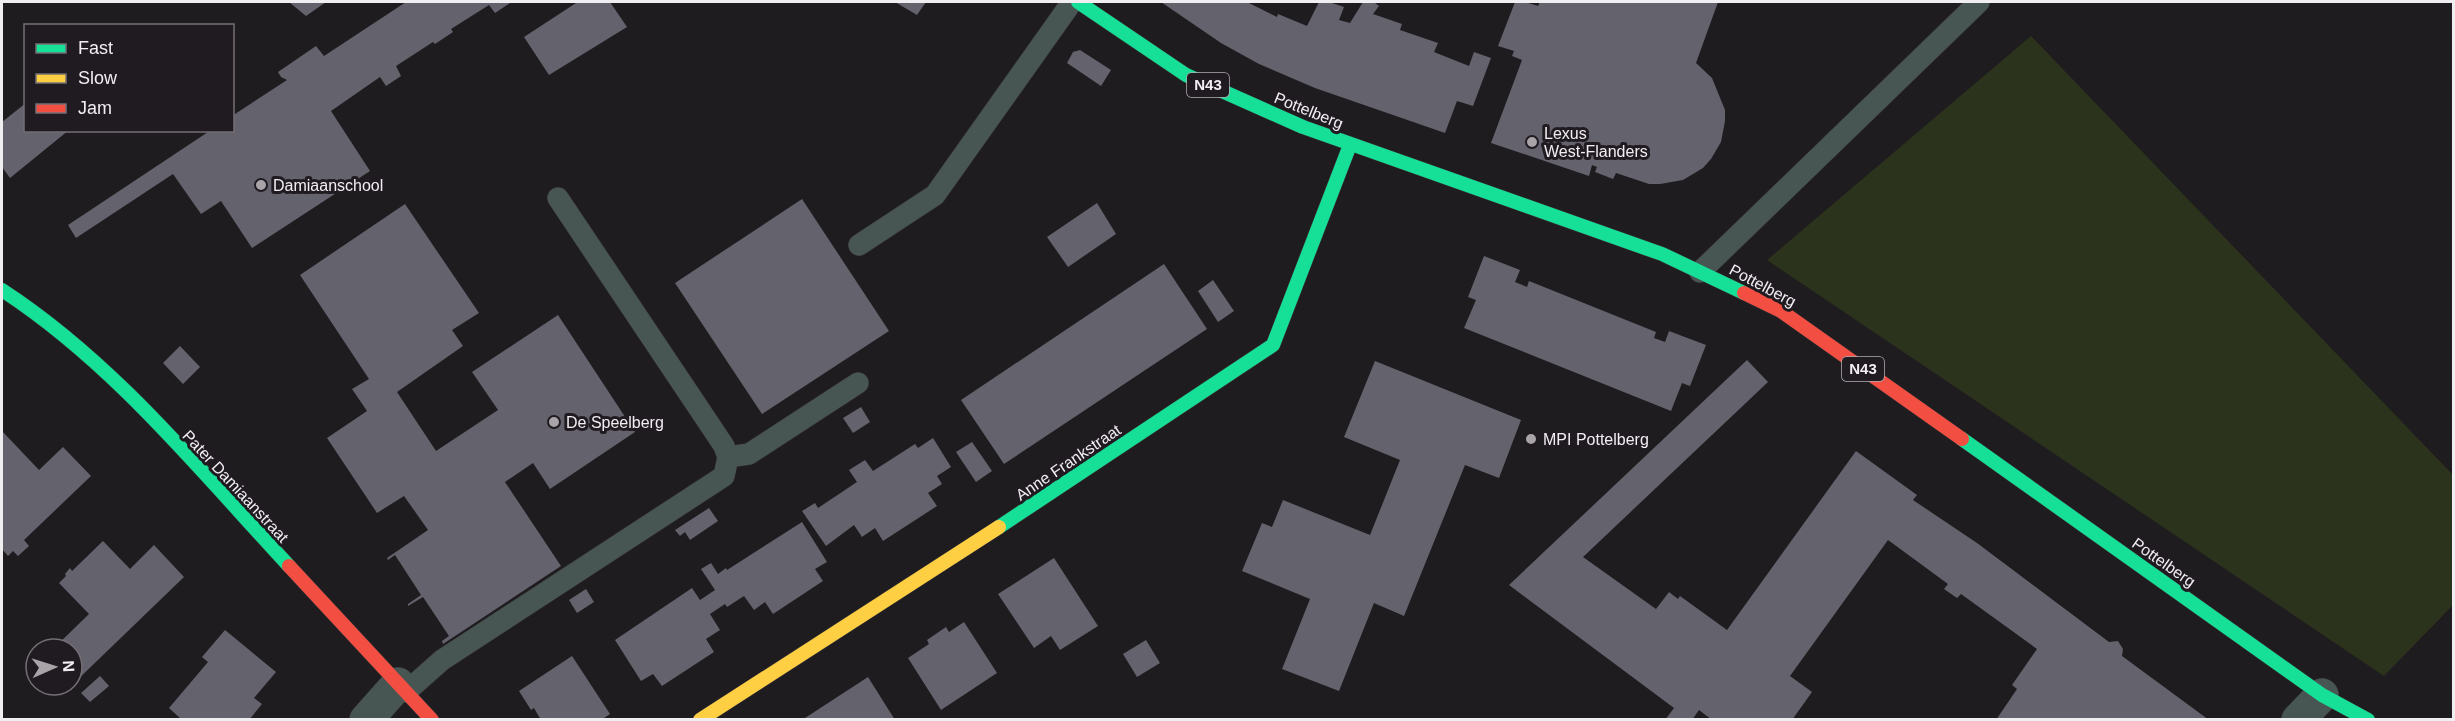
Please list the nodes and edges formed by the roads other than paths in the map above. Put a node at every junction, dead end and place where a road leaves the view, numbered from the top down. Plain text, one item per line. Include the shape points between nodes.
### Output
1 (1072, 2) edge
2 (1078, 2) edge
3 (1979, 2) edge
4 (1350, 145) junction
5 (558, 198) dead end
6 (859, 245) dead end
7 (1700, 272) junction
8 (2, 290) edge
9 (858, 383) dead end
10 (728, 457) junction
11 (402, 688) junction
12 (2322, 694) junction
13 (366, 720) edge
14 (432, 720) edge
15 (700, 720) edge
16 (2298, 720) edge
17 (2368, 720) edge

1 - 6 lane via 935,195
2 - 4 street, Pottelberg / N43 via 1186,75
3 - 7 lane
4 - 7 street, Pottelberg / N43 via 1662,254
4 - 15 street, Anne Frankstraat via 1273,345 1054,492
5 - 10 lane
7 - 12 street, Pottelberg / N43 via 1781,311
8 - 11 street, Pater Damiaanstraat via 42,316 109,374
9 - 10 lane via 749,454
10 - 11 lane via 724,477
11 - 13 street
11 - 14 street, Pater Damiaanstraat
12 - 16 street
12 - 17 street, Pottelberg / N43

